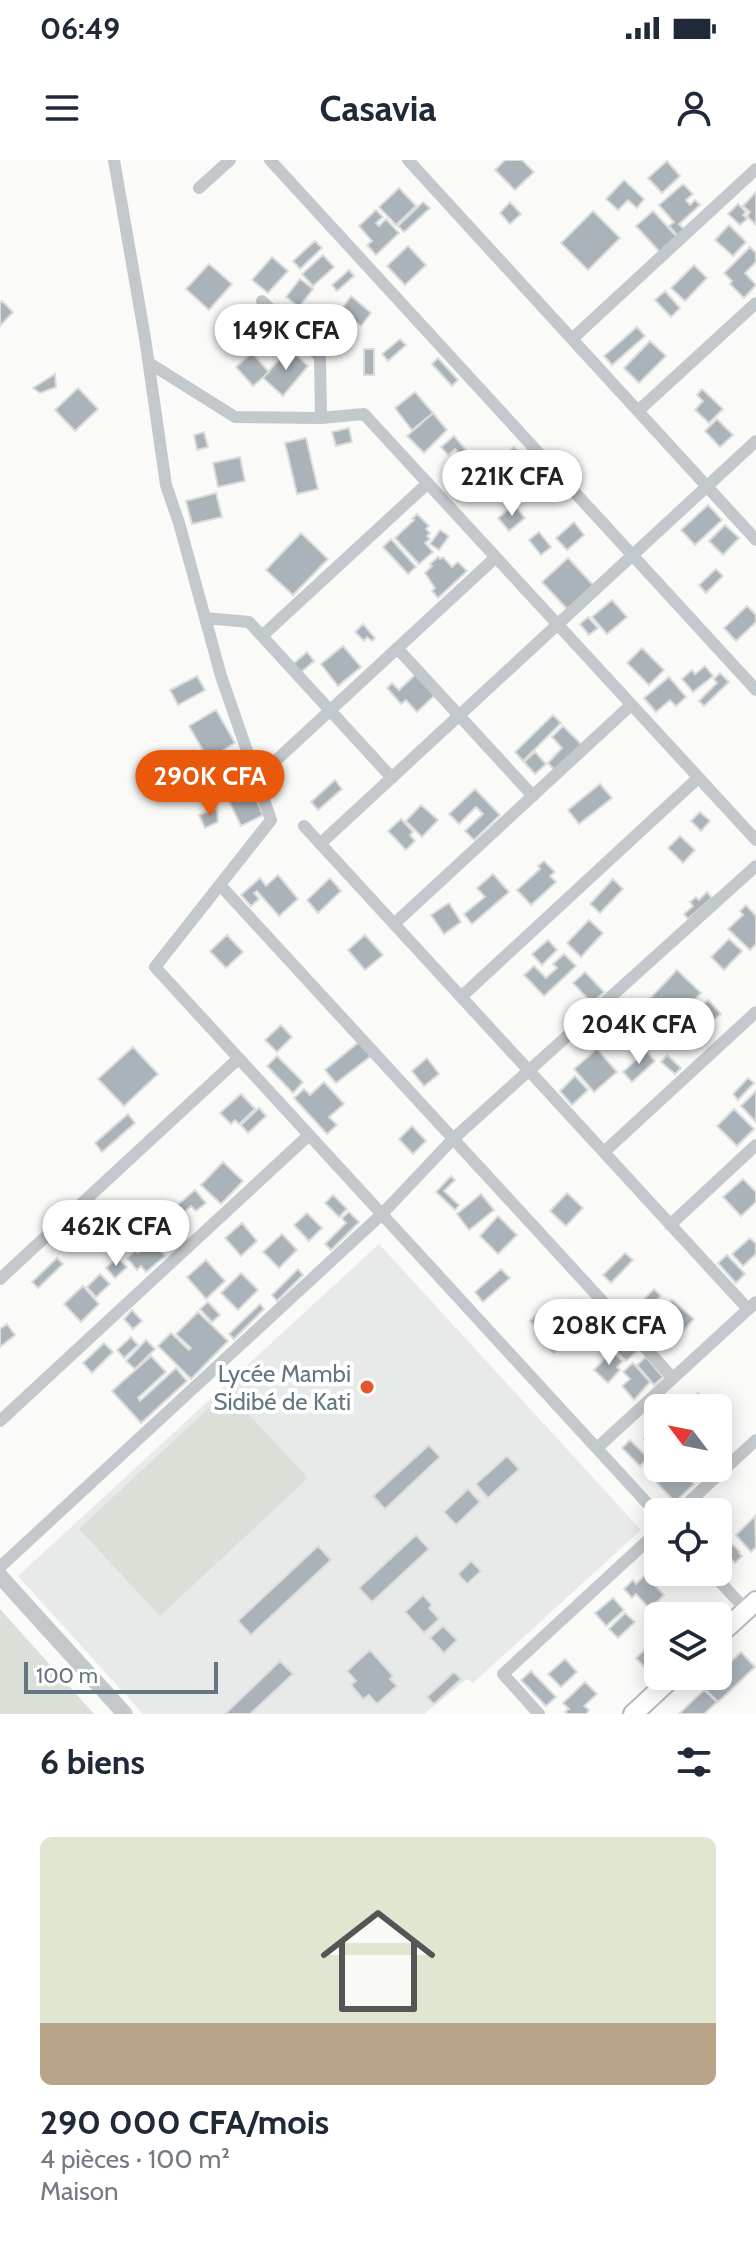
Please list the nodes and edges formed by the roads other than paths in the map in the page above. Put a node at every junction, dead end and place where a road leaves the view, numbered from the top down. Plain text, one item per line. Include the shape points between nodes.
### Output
1 (114, 160) edge
2 (230, 160) edge
3 (270, 160) edge
4 (408, 160) edge
5 (756, 169) edge
6 (199, 188) dead end
7 (262, 301) dead end
8 (756, 303) edge
9 (572, 339) junction
10 (149, 363) junction
11 (638, 411) junction
12 (321, 418) junction
13 (756, 441) edge
14 (428, 483) junction
15 (707, 486) junction
16 (756, 540) edge
17 (633, 555) junction
18 (496, 557) junction
19 (205, 618) junction
20 (558, 625) junction
21 (262, 636) junction
22 (397, 648) junction
23 (756, 690) edge
24 (631, 705) junction
25 (330, 710) junction
26 (459, 716) junction
27 (257, 778) junction
28 (392, 778) junction
29 (698, 778) junction
30 (533, 796) junction
31 (304, 826) dead end
32 (756, 840) edge
33 (320, 844) junction
34 (756, 866) edge
35 (220, 885) junction
36 (394, 924) junction
37 (461, 997) junction
38 (756, 1012) edge
39 (239, 1058) junction
40 (528, 1070) junction
41 (309, 1135) junction
42 (453, 1139) junction
43 (755, 1148) edge
44 (604, 1152) junction
45 (382, 1213) junction
46 (670, 1225) junction
47 (0, 1279) edge
48 (752, 1305) edge
49 (673, 1378) junction
50 (0, 1421) edge
51 (756, 1440) edge
52 (597, 1448) junction
53 (693, 1498) edge
54 (644, 1500) edge
55 (644, 1544) edge
56 (0, 1567) edge
57 (0, 1576) edge
58 (728, 1586) edge
59 (751, 1605) edge
60 (732, 1623) edge
61 (660, 1690) edge
62 (636, 1713) edge
63 (125, 1714) edge
64 (539, 1714) edge

1 - 10 street
2 - 6 street
3 - 17 street
4 - 9 street
5 - 9 street
7 - 12 street via 320,357
8 - 11 street
9 - 11 street
10 - 12 street via 235,417
10 - 19 street via 166,485
11 - 15 street
12 - 14 street via 364,414
13 - 15 street
14 - 18 street
14 - 21 street
15 - 16 street
15 - 17 street
17 - 20 street
17 - 23 street
18 - 20 street
18 - 22 street
19 - 21 street via 249,622
19 - 27 street
20 - 24 street
20 - 26 street
21 - 25 street
22 - 25 street
22 - 26 street
24 - 29 street
24 - 30 street
25 - 27 street
25 - 28 street
26 - 28 street
26 - 30 street
27 - 35 street via 271,820
28 - 33 street
29 - 32 street
29 - 37 street
30 - 36 street
31 - 33 street
33 - 36 street
34 - 40 street
35 - 39 street via 155,967
35 - 42 street
36 - 37 street
37 - 40 street
38 - 44 street
39 - 41 street
39 - 47 street
40 - 42 street
40 - 44 street
41 - 45 street
41 - 50 street
42 - 45 street
42 - 49 street
43 - 46 street
44 - 46 street
45 - 52 street
45 - 56 street
46 - 48 street
48 - 49 street
49 - 52 street
51 - 53 street
52 - 54 street
55 - 64 street via 503,1674
57 - 63 street
58 - 59 street
59 - 60 main road
61 - 62 main road

